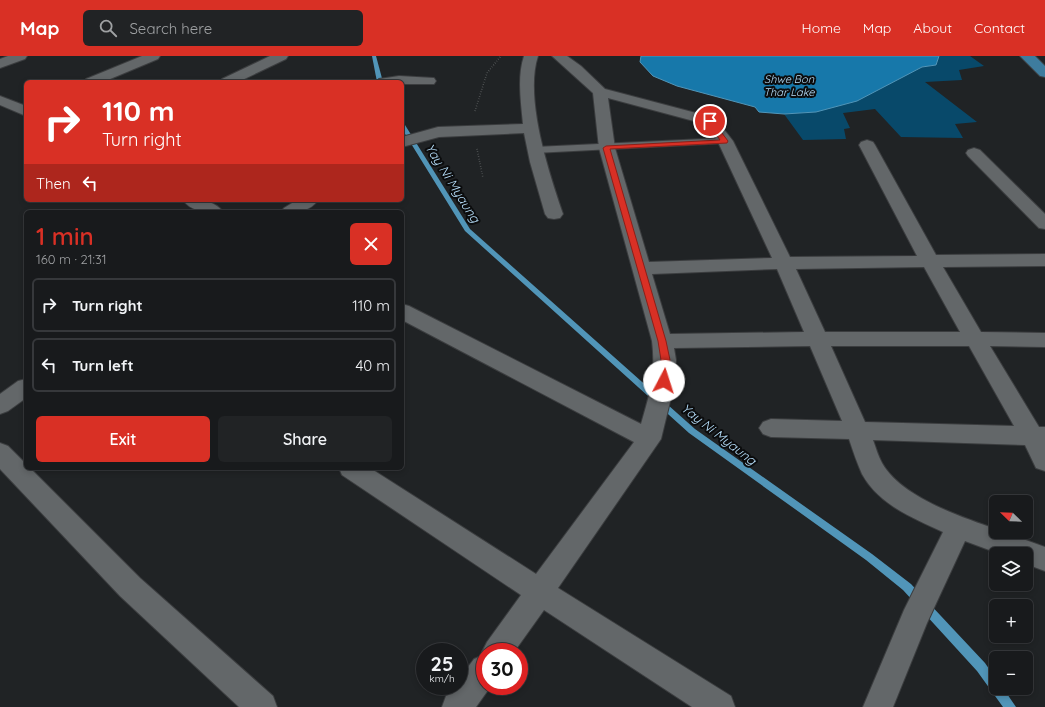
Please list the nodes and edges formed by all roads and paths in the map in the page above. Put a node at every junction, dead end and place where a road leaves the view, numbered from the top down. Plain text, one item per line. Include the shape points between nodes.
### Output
1 (20, 56) edge
2 (153, 56) edge
3 (282, 56) edge
4 (531, 56) edge
5 (559, 56) edge
6 (1027, 56) edge
7 (0, 64) edge
8 (1045, 73) edge
9 (96, 80) edge
10 (231, 80) edge
11 (404, 80) edge
12 (429, 81) dead end
13 (600, 92) junction
14 (0, 100) edge
15 (24, 111) edge
16 (532, 128) junction
17 (404, 141) edge
18 (725, 141) junction
19 (867, 145) dead end
20 (606, 148) junction
21 (535, 150) junction
22 (974, 152) dead end
23 (196, 202) edge
24 (306, 202) edge
25 (210, 210) edge
26 (293, 210) edge
27 (554, 214) dead end
28 (1045, 224) edge
29 (929, 260) junction
30 (1045, 260) edge
31 (784, 263) junction
32 (640, 268) junction
33 (404, 312) edge
34 (974, 338) junction
35 (816, 339) junction
36 (1045, 340) edge
37 (662, 341) junction
38 (24, 388) edge
39 (0, 404) edge
40 (771, 428) dead end
41 (858, 431) junction
42 (1039, 436) edge
43 (649, 439) junction
44 (0, 452) edge
45 (1045, 461) edge
46 (355, 470) edge
47 (959, 527) junction
48 (1045, 560) edge
49 (540, 592) junction
50 (503, 643) edge
51 (476, 681) edge
52 (262, 707) edge
53 (457, 707) edge
54 (720, 707) edge
55 (878, 707) edge

1 - 7 street
2 - 9 street
3 - 10 street
4 - 16 street via 528,62 527,85
5 - 13 street
6 - 8 main road
11 - 12 street
13 - 18 street via 710,121
13 - 20 street
14 - 15 street
16 - 17 street via 438,132
16 - 21 street
18 - 20 lane
18 - 31 street
19 - 29 street
20 - 21 lane
20 - 32 street
21 - 27 street
22 - 28 street
23 - 25 street
24 - 26 street
29 - 30 street
29 - 31 street
29 - 34 street
31 - 32 street
31 - 35 street
32 - 37 street
33 - 43 street
34 - 35 street
34 - 36 street
34 - 42 street
35 - 37 street
35 - 41 street
37 - 43 street via 665,360 664,381
38 - 39 street
40 - 41 street
41 - 42 street
41 - 47 street via 872,469 888,488 910,505
42 - 45 street
43 - 49 street
44 - 52 street via 130,587
46 - 49 street
47 - 48 street
47 - 55 street via 914,619
49 - 50 street
49 - 54 street
51 - 53 street

